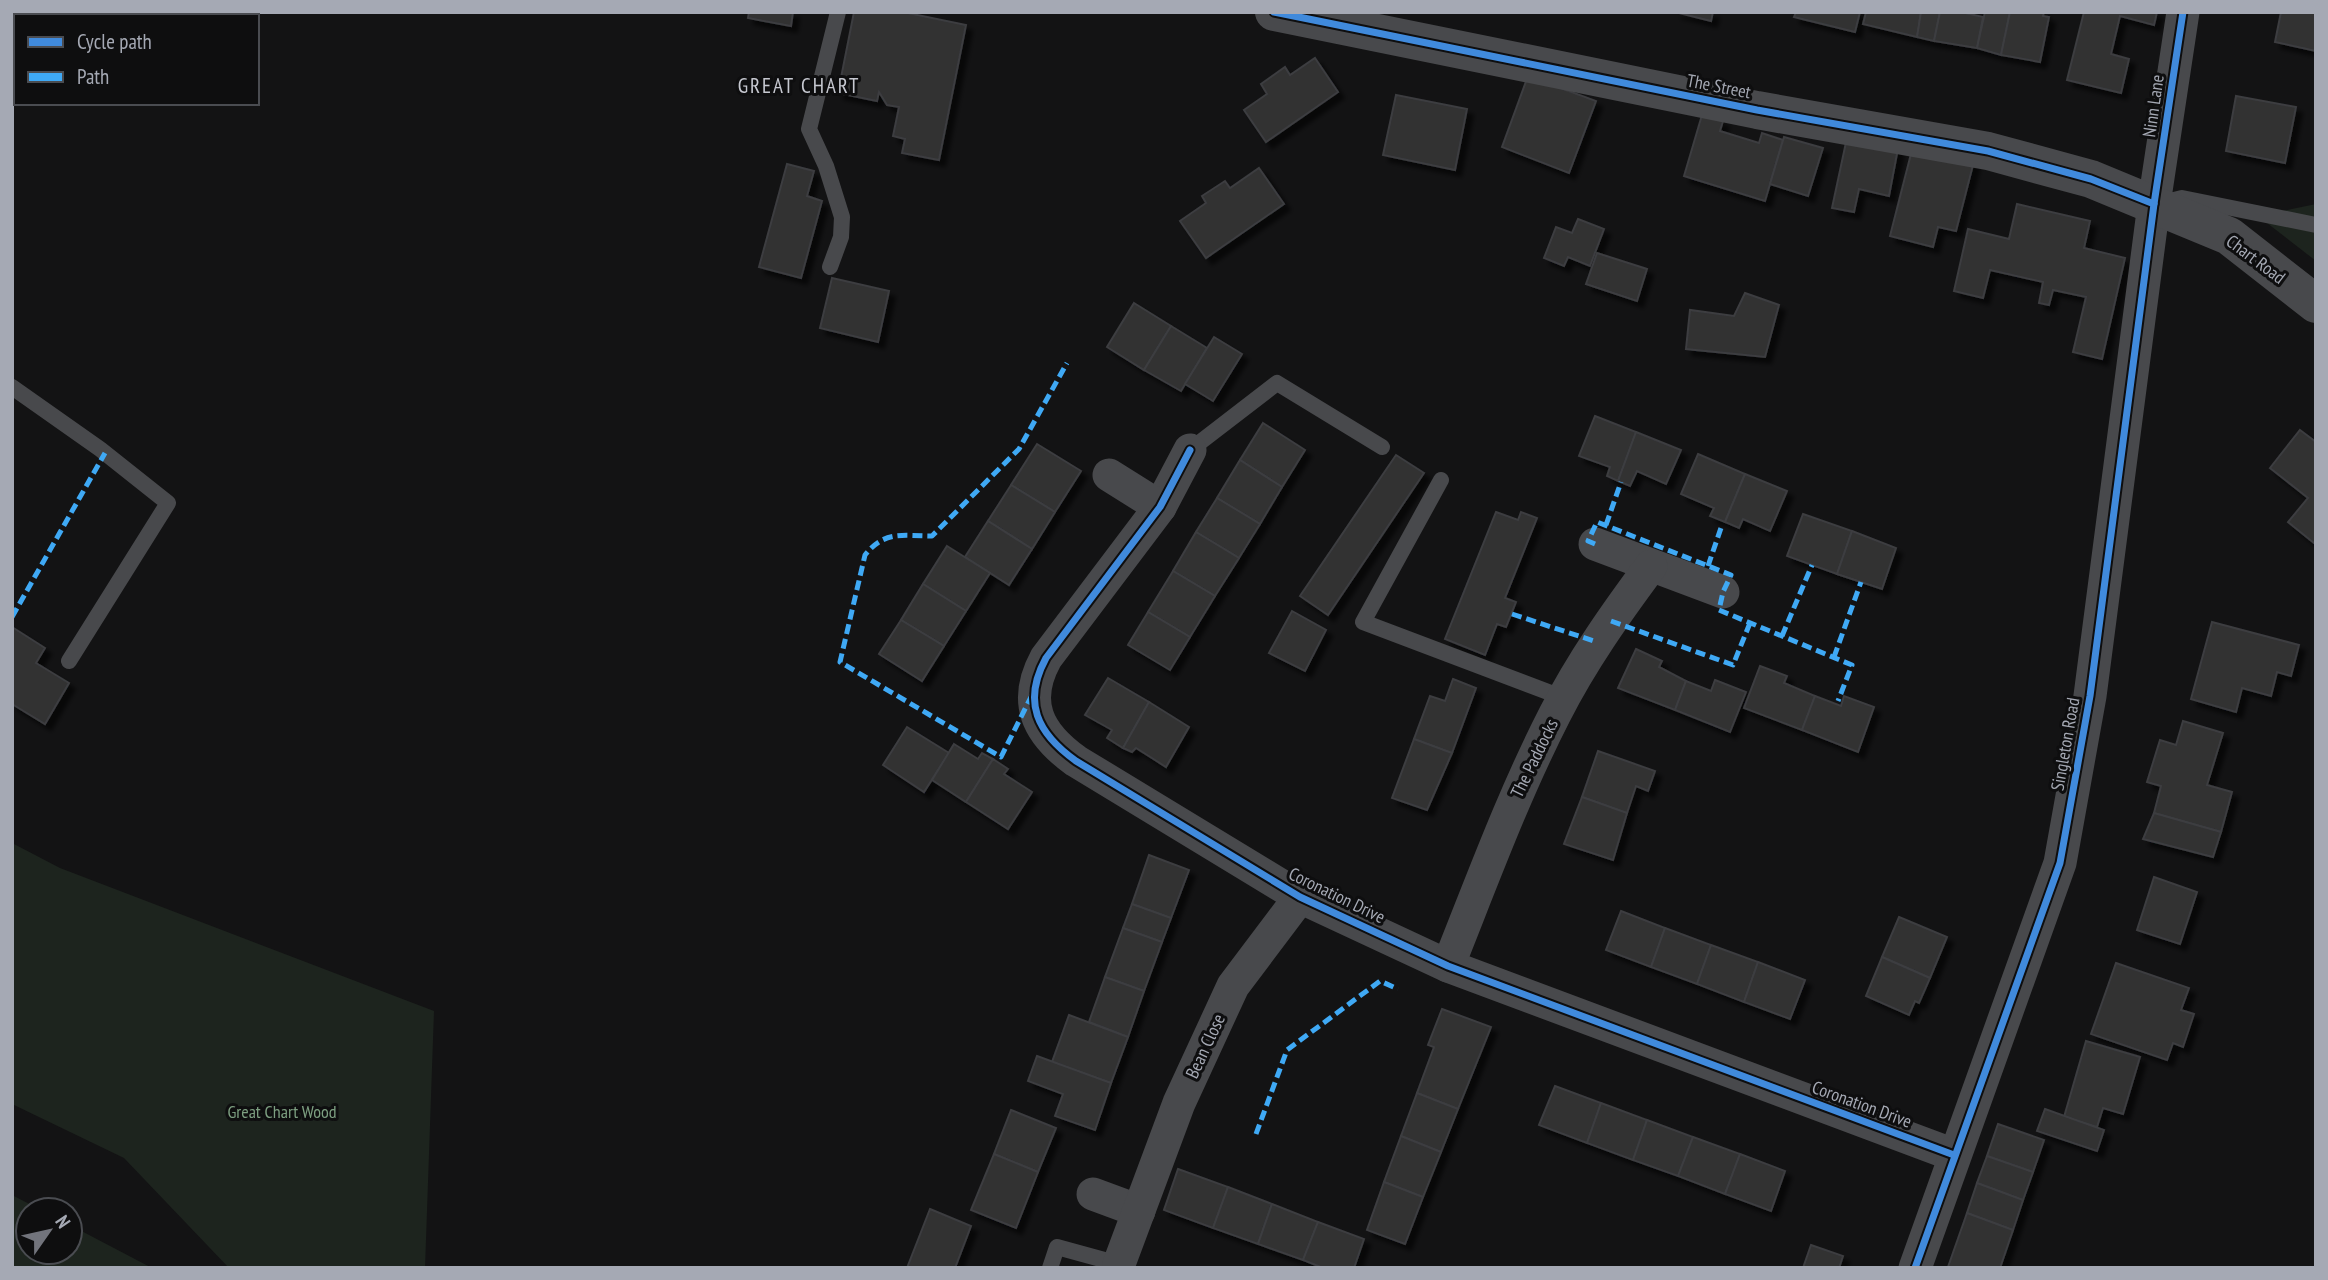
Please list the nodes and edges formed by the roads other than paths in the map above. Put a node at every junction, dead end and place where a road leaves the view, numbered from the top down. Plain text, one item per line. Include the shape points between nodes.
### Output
1 (838, 12) edge
2 (1273, 12) edge
3 (2183, 12) edge
4 (1372, 22) edge
5 (2154, 204) junction
6 (2316, 225) edge
7 (830, 267) dead end
8 (2316, 304) edge
9 (12, 387) edge
10 (1382, 447) dead end
11 (1190, 450) joint
12 (1109, 475) dead end
13 (1441, 480) dead end
14 (1160, 507) junction
15 (1595, 544) dead end
16 (1651, 566) junction
17 (1723, 592) dead end
18 (69, 661) dead end
19 (1564, 698) junction
20 (1300, 897) junction
21 (1448, 966) junction
22 (1954, 1155) junction
23 (1093, 1194) dead end
24 (1139, 1211) junction
25 (1119, 1264) joint
26 (1050, 1268) edge
27 (1915, 1268) edge

1 - 7 lane via 809,129 842,217 841,237
2 - 4 street, The Street
3 - 5 street, Ninn Lane
4 - 5 street, The Street via 1757,110 1988,151 2091,179
5 - 6 lane via 2182,198
5 - 8 street, Chart Road via 2229,236
5 - 22 street, Singleton Road via 2090,696 2060,863
9 - 18 lane via 168,503
10 - 11 lane via 1277,383
11 - 14 street, Coronation Drive
12 - 14 street
13 - 19 lane via 1363,622
14 - 20 street, Coronation Drive via 1046,658 1036,676 1035,712 1057,747 1076,761
15 - 16 street
16 - 17 street
16 - 19 street, The Paddocks via 1599,638
19 - 21 street, The Paddocks via 1510,807
20 - 21 street, Coronation Drive
20 - 24 street, Bean Close via 1233,986 1179,1103
21 - 22 street, Coronation Drive
22 - 27 street, Singleton Road
23 - 24 street
24 - 25 street, Bean Close
25 - 26 lane via 1057,1247

